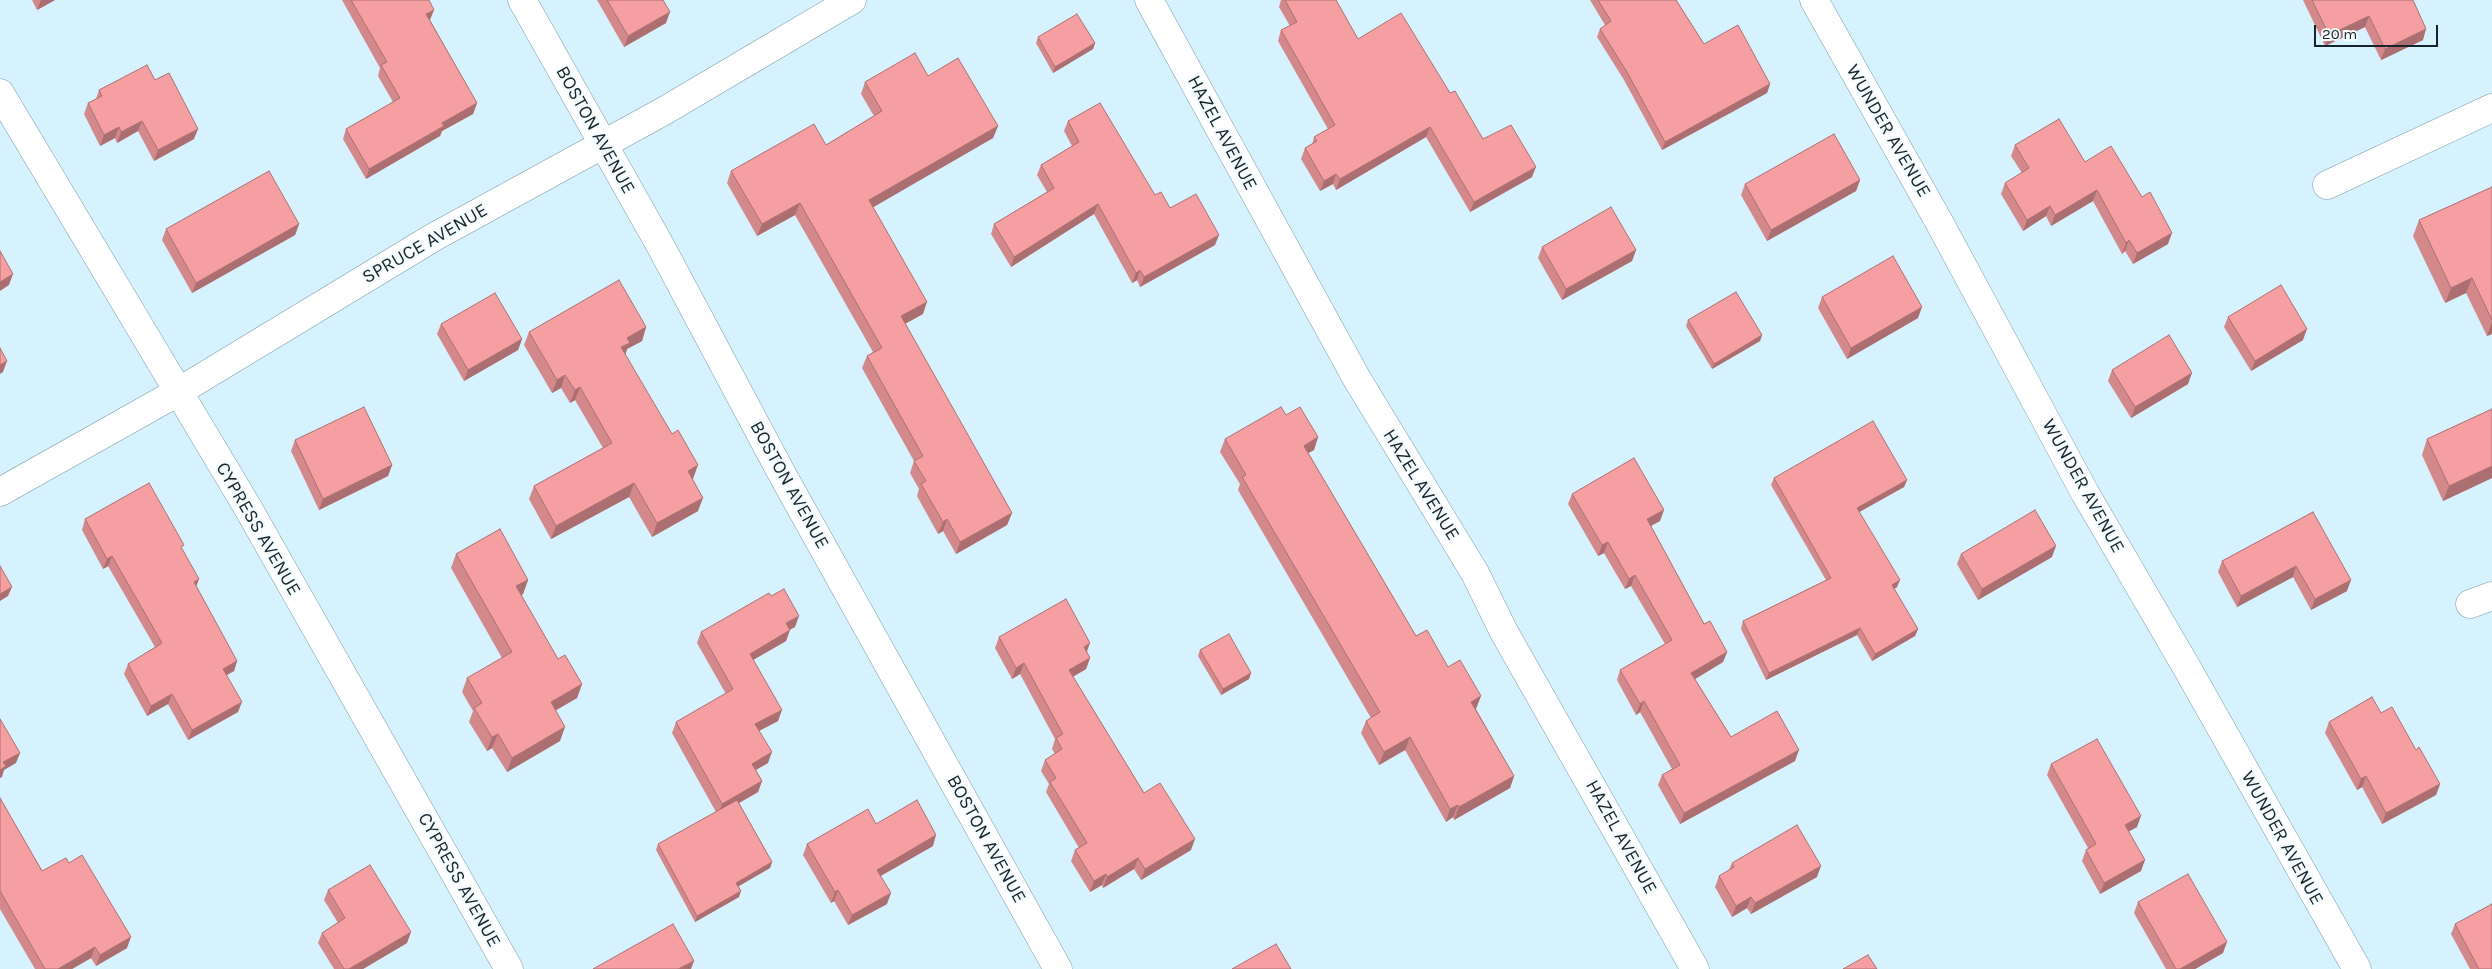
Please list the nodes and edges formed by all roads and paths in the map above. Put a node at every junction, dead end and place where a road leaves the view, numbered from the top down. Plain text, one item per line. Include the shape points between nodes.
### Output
1 (522, 0) edge
2 (852, 0) edge
3 (1149, 0) edge
4 (1814, 0) edge
5 (0, 93) edge
6 (2492, 108) edge
7 (603, 144) junction
8 (2327, 185) dead end
9 (178, 392) junction
10 (0, 492) edge
11 (509, 969) edge
12 (1058, 969) edge
13 (1695, 969) edge
14 (2356, 969) edge

1 - 7 street, BOSTON AVENUE
2 - 7 street, SPRUCE AVENUE
3 - 13 street, HAZEL AVENUE via 1357,379 1475,573 1504,632
4 - 14 street, WUNDER AVENUE via 1938,220 2085,494
5 - 9 street, CYPRESS AVENUE
6 - 8 street
7 - 9 street, SPRUCE AVENUE via 434,237
7 - 12 street, BOSTON AVENUE via 782,474
9 - 10 street, SPRUCE AVENUE
9 - 11 street, CYPRESS AVENUE via 248,508

